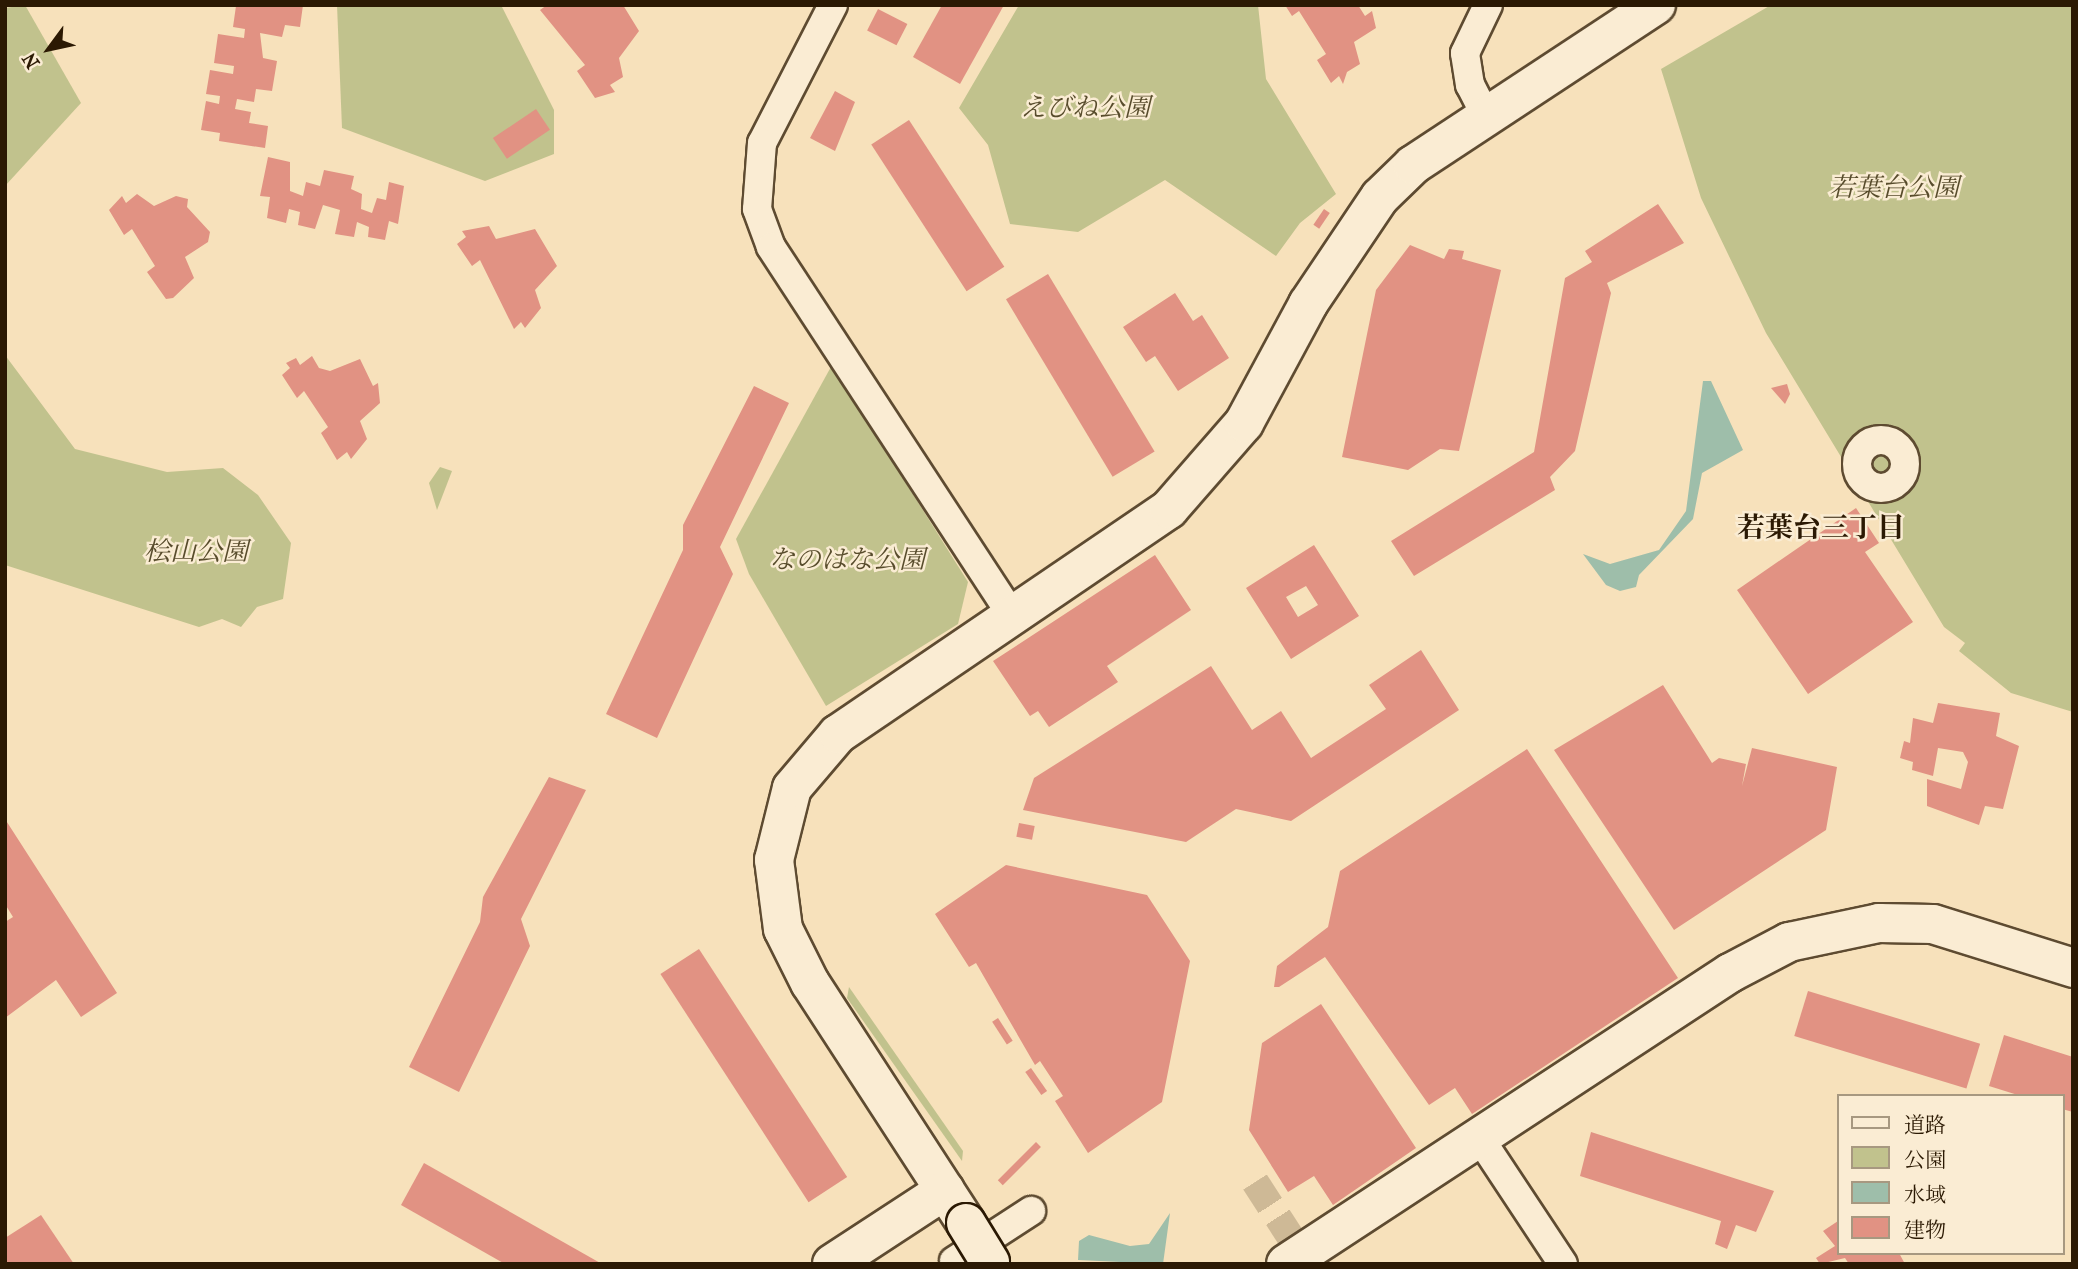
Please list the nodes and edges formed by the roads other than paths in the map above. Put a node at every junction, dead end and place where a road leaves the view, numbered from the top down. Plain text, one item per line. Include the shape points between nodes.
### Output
1 (832, 5) edge
2 (1488, 5) edge
3 (1656, 5) edge
4 (1486, 117) junction
5 (1014, 619) junction
6 (2073, 968) edge
7 (1479, 1137) junction
8 (944, 1190) junction
9 (1031, 1211) dead end
10 (979, 1262) edge
11 (832, 1264) edge
12 (1286, 1264) edge
13 (1563, 1264) edge

1 - 5 street via 762,143 757,209 771,247
2 - 4 street via 1465,53 1470,85
3 - 4 street
4 - 5 street via 1413,164 1380,197 1314,294 1244,423 1192,486 1141,530
5 - 8 street via 838,734 792,788 774,860 777,903 793,953
6 - 7 street via 1933,924 1879,923 1825,932 1757,957
7 - 12 street
7 - 13 street
8 - 10 street, bridge via 966,1223
8 - 11 street
9 - 10 street

